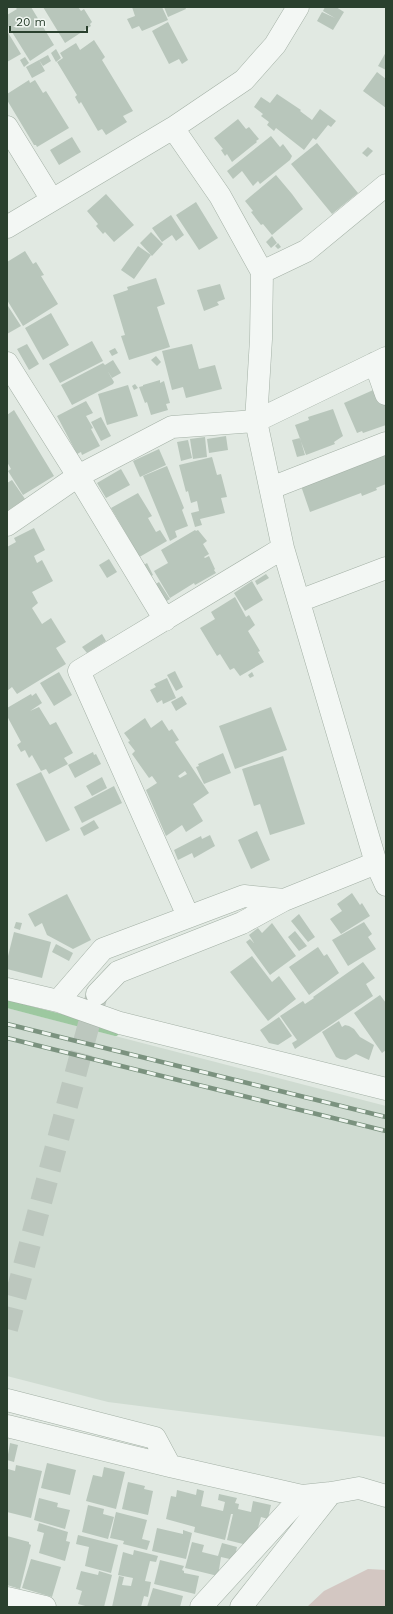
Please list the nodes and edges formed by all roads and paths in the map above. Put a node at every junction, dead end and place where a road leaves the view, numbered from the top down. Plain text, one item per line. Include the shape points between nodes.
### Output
1 (298, 7) edge
2 (7, 127) edge
3 (173, 128) junction
4 (386, 185) edge
5 (52, 200) junction
6 (7, 227) edge
7 (262, 272) junction
8 (381, 360) edge
9 (7, 363) edge
10 (386, 394) edge
11 (256, 421) junction
12 (386, 443) edge
13 (78, 476) junction
14 (271, 488) junction
15 (7, 525) edge
16 (283, 548) junction
17 (386, 568) edge
18 (299, 601) junction
19 (165, 620) junction
20 (381, 865) edge
21 (386, 885) edge
22 (284, 900) junction
23 (188, 916) junction
24 (7, 989) edge
25 (97, 994) tunnel mouth
26 (58, 1001) junction
27 (386, 1089) edge
28 (7, 1400) edge
29 (7, 1426) edge
30 (170, 1466) junction
31 (331, 1493) junction
32 (302, 1496) junction
33 (386, 1496) edge
34 (7, 1598) edge
35 (45, 1607) edge
36 (201, 1607) edge
37 (241, 1607) edge

1 - 3 street via 275,45 244,80
2 - 5 street
3 - 5 street
3 - 7 street via 220,196
4 - 7 street via 306,251
5 - 6 street
7 - 11 street
8 - 10 street
8 - 11 street
9 - 13 street
11 - 13 street via 172,426
11 - 14 street
12 - 14 street
13 - 15 street
13 - 19 street
14 - 16 street
16 - 18 street
16 - 19 street
17 - 18 street
18 - 20 street
19 - 23 street via 79,671
20 - 21 street
20 - 22 street
22 - 23 street via 244,896
22 - 25 street via 242,923 118,972
23 - 26 street via 103,948
24 - 26 street
26 - 27 street via 120,1023
28 - 30 street via 155,1438
29 - 30 street
30 - 32 street
31 - 32 street
31 - 33 street via 358,1488
31 - 37 street
32 - 36 street
34 - 35 street

